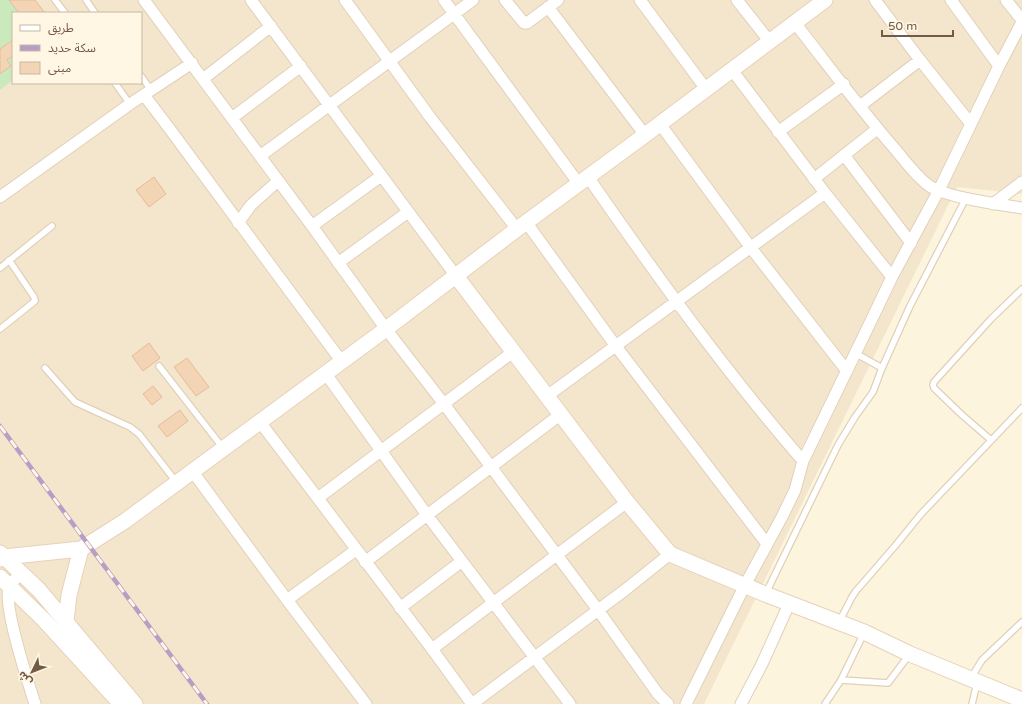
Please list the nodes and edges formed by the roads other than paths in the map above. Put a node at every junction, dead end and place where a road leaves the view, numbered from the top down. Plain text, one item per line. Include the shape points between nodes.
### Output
1 (55, 0) edge
2 (86, 0) edge
3 (144, 0) edge
4 (251, 0) edge
5 (345, 0) edge
6 (444, 0) edge
7 (473, 0) edge
8 (505, 0) edge
9 (558, 0) edge
10 (640, 0) edge
11 (737, 0) edge
12 (825, 0) edge
13 (874, 0) edge
14 (951, 0) edge
15 (1006, 0) edge
16 (548, 7) junction
17 (64, 12) edge
18 (94, 12) edge
19 (454, 14) junction
20 (1022, 21) edge
21 (795, 23) junction
22 (271, 26) junction
23 (770, 42) junction
24 (1017, 42) edge
25 (920, 60) junction
26 (389, 62) junction
27 (192, 63) junction
28 (301, 66) junction
29 (999, 66) junction
30 (732, 70) junction
31 (142, 78) edge
32 (203, 79) junction
33 (116, 84) edge
34 (844, 84) junction
35 (706, 89) junction
36 (148, 93) junction
37 (130, 104) junction
38 (330, 106) junction
39 (860, 106) junction
40 (232, 118) junction
41 (660, 124) junction
42 (971, 124) junction
43 (877, 129) junction
44 (778, 132) junction
45 (645, 135) junction
46 (844, 155) junction
47 (260, 156) junction
48 (381, 176) junction
49 (814, 179) junction
50 (583, 180) junction
51 (278, 181) junction
52 (1022, 182) edge
53 (939, 190) junction
54 (825, 193) junction
55 (0, 197) edge
56 (966, 198) junction
57 (993, 204) junction
58 (1022, 208) edge
59 (408, 212) junction
60 (238, 223) junction
61 (522, 225) junction
62 (52, 226) dead end
63 (312, 226) junction
64 (911, 243) junction
65 (750, 248) junction
66 (9, 260) junction
67 (338, 262) junction
68 (0, 268) edge
69 (456, 276) junction
70 (892, 277) junction
71 (1022, 289) edge
72 (676, 302) junction
73 (0, 328) edge
74 (386, 329) junction
75 (615, 345) junction
76 (513, 352) junction
77 (855, 353) junction
78 (342, 362) junction
79 (158, 366) dead end
80 (46, 368) dead end
81 (882, 368) junction
82 (847, 371) junction
83 (326, 374) junction
84 (547, 396) junction
85 (444, 404) junction
86 (1022, 408) edge
87 (561, 414) junction
88 (260, 422) junction
89 (991, 440) junction
90 (223, 448) junction
91 (382, 452) junction
92 (803, 461) junction
93 (491, 468) junction
94 (192, 472) junction
95 (177, 483) junction
96 (318, 498) junction
97 (627, 502) junction
98 (427, 514) junction
99 (768, 544) junction
100 (81, 549) junction
101 (356, 550) junction
102 (670, 554) junction
103 (557, 555) junction
104 (1, 556) edge
105 (462, 561) junction
106 (365, 562) junction
107 (21, 573) junction
108 (5, 582) edge
109 (745, 585) junction
110 (765, 594) junction
111 (287, 600) junction
112 (493, 603) junction
113 (789, 604) junction
114 (400, 608) junction
115 (598, 610) junction
116 (66, 621) junction
117 (839, 622) junction
118 (1022, 622) edge
119 (864, 632) junction
120 (432, 649) junction
121 (910, 654) junction
122 (535, 658) junction
123 (106, 680) junction
124 (841, 680) junction
125 (974, 680) junction
126 (1022, 700) edge
127 (34, 704) edge
128 (121, 704) edge
129 (135, 704) edge
130 (366, 704) edge
131 (472, 704) edge
132 (570, 704) edge
133 (668, 704) edge
134 (686, 704) edge
135 (741, 704) edge
136 (825, 704) edge
137 (972, 704) edge

1 - 17 lane
2 - 18 lane
3 - 27 street
4 - 22 street
5 - 26 street
6 - 19 street
7 - 19 street
8 - 16 street via 524,23
9 - 16 street
10 - 35 street
11 - 23 street
12 - 21 street
13 - 25 street
14 - 29 street
15 - 20 street
16 - 45 street
19 - 26 street
19 - 50 street
20 - 24 street
21 - 23 street
21 - 34 street
22 - 28 street
22 - 32 street
23 - 30 street
24 - 29 street
25 - 39 street
25 - 42 street
26 - 38 street
26 - 61 street
27 - 32 street
27 - 36 street
28 - 38 street
28 - 40 street
29 - 42 street
30 - 35 street
30 - 44 street
31 - 36 lane
32 - 40 street
33 - 37 lane
34 - 39 street
34 - 44 street
35 - 41 street
36 - 37 street
36 - 60 street
37 - 55 street
38 - 47 street
38 - 48 street
39 - 43 street
40 - 47 street
41 - 45 street
41 - 65 street
42 - 53 street
43 - 46 street
43 - 53 street via 928,185
44 - 49 street
45 - 50 street
46 - 49 street
46 - 64 street
47 - 51 street
48 - 59 street
48 - 63 street
49 - 54 street
50 - 61 street
50 - 72 street
51 - 60 street via 251,205
51 - 63 street
52 - 57 street
53 - 56 street
53 - 64 street
54 - 65 street
54 - 70 street
56 - 57 street
56 - 81 lane via 910,306
57 - 58 street
59 - 67 street
59 - 69 street
60 - 78 street
61 - 69 street
61 - 75 street
62 - 66 lane
63 - 67 street
64 - 70 street
65 - 72 street
65 - 82 street
66 - 68 lane
66 - 73 lane via 35,301
67 - 74 street
69 - 74 street
69 - 76 street
70 - 77 street
71 - 89 lane via 991,319 933,385
72 - 75 street
72 - 92 street
74 - 78 street
74 - 85 street
75 - 84 street
75 - 99 street
76 - 84 street
76 - 85 street
77 - 81 lane
77 - 82 street
78 - 83 street
79 - 90 lane
80 - 95 lane via 75,402 130,427 139,434
81 - 110 lane via 873,392 838,445
82 - 92 street
83 - 88 street
83 - 91 street
84 - 87 street
85 - 91 street
85 - 93 street
86 - 89 lane
87 - 93 street
87 - 97 street
88 - 90 street
88 - 96 street
89 - 117 lane via 921,514 856,591
90 - 94 street
91 - 96 street
91 - 98 street
92 - 99 street via 794,490
93 - 98 street
93 - 103 street
94 - 95 street
94 - 111 street
95 - 100 street
96 - 101 street
97 - 102 street
97 - 103 street
98 - 105 street
98 - 106 street
99 - 109 street
100 - 104 street
100 - 116 street via 69,595
101 - 106 street
101 - 111 street
102 - 109 street
102 - 115 street
103 - 112 street
103 - 115 street
104 - 107 street
105 - 112 street
105 - 114 street
106 - 114 street
107 - 108 street
107 - 116 street
108 - 123 street
108 - 127 street
109 - 110 street
109 - 134 street
110 - 113 street
111 - 130 street
112 - 120 street
112 - 122 street
113 - 117 street
113 - 135 street
114 - 120 street
115 - 122 street
115 - 133 street via 658,694
116 - 123 street
117 - 119 street
118 - 125 lane via 982,660
119 - 121 street
119 - 124 lane
120 - 131 street
121 - 124 lane via 888,683
121 - 125 street
122 - 131 street
122 - 132 street
123 - 128 street
123 - 129 street
124 - 136 lane
125 - 126 street
125 - 137 lane

